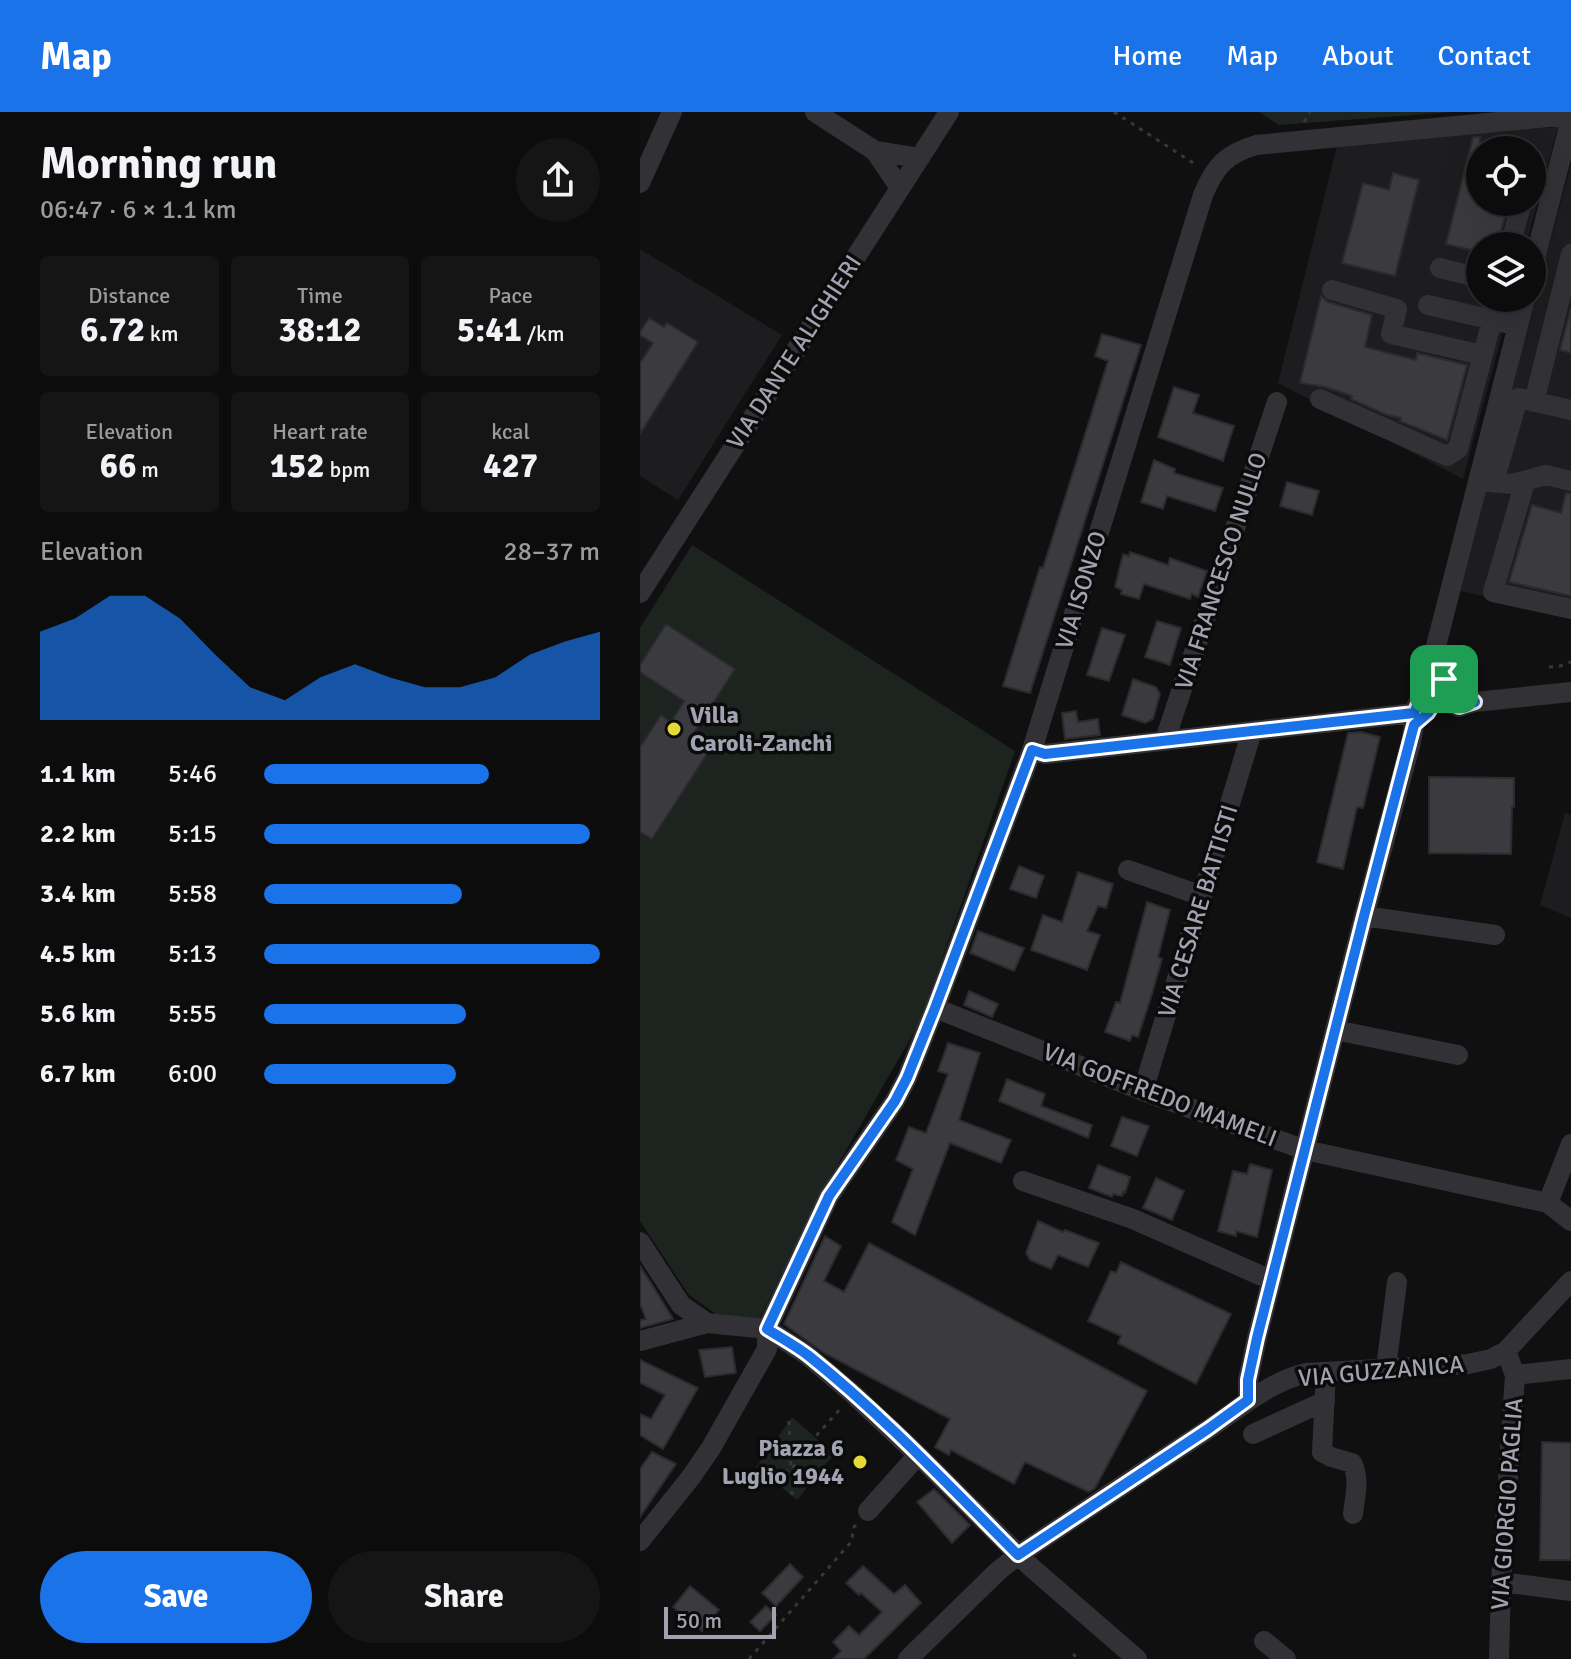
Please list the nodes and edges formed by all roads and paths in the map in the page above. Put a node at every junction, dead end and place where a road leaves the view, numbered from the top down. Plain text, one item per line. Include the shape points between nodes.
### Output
1 (672, 112) edge
2 (815, 112) edge
3 (949, 112) edge
4 (1114, 112) edge
5 (1571, 117) edge
6 (875, 151) junction
7 (920, 158) junction
8 (1565, 167) edge
9 (1211, 175) junction
10 (640, 183) edge
11 (900, 188) junction
12 (1562, 196) edge
13 (1546, 235) edge
14 (1571, 254) edge
15 (1440, 268) dead end
16 (1466, 274) edge
17 (1332, 290) dead end
18 (1428, 305) dead end
19 (1494, 312) edge
20 (1522, 312) edge
21 (1492, 320) junction
22 (1518, 326) junction
23 (1482, 355) junction
24 (1517, 398) junction
25 (1320, 399) dead end
26 (1277, 402) dead end
27 (1571, 410) edge
28 (1486, 481) junction
29 (1571, 481) edge
30 (1525, 482) junction
31 (640, 593) edge
32 (1571, 609) edge
33 (1571, 662) edge
34 (1549, 667) dead end
35 (1436, 690) junction
36 (1571, 692) edge
37 (1414, 719) junction
38 (1252, 731) junction
39 (1165, 740) junction
40 (1032, 750) junction
41 (1128, 870) dead end
42 (1202, 896) junction
43 (1364, 916) junction
44 (1495, 935) dead end
45 (935, 1008) junction
46 (1335, 1030) junction
47 (1458, 1055) dead end
48 (1143, 1091) junction
49 (1571, 1144) edge
50 (1305, 1150) junction
51 (1023, 1181) dead end
52 (1548, 1203) junction
53 (1571, 1221) edge
54 (640, 1242) edge
55 (1271, 1280) junction
56 (1571, 1281) edge
57 (1397, 1282) dead end
58 (707, 1323) junction
59 (767, 1329) junction
60 (645, 1340) edge
61 (1506, 1351) junction
62 (1386, 1368) junction
63 (1571, 1369) edge
64 (1326, 1372) junction
65 (1515, 1375) junction
66 (853, 1394) junction
67 (1248, 1400) junction
68 (1325, 1401) junction
69 (789, 1421) dead end
70 (1253, 1434) dead end
71 (918, 1455) junction
72 (791, 1470) junction
73 (764, 1474) dead end
74 (792, 1497) dead end
75 (868, 1511) joint
76 (1353, 1514) dead end
77 (640, 1541) edge
78 (1018, 1555) junction
79 (1501, 1582) junction
80 (1571, 1591) edge
81 (1264, 1641) dead end
82 (1073, 1654) dead end
83 (749, 1659) edge
84 (908, 1659) edge
85 (1078, 1659) edge
86 (1137, 1659) edge
87 (1286, 1659) edge
88 (1499, 1659) edge

1 - 10 street
2 - 6 street
3 - 7 street, VIA DANTE ALIGHIERI
4 - 9 path
5 - 8 street
5 - 9 street, VIA ISONZO via 1256,145 1238,150
6 - 7 street
6 - 11 street
7 - 11 street, VIA DANTE ALIGHIERI
8 - 12 street
9 - 40 street, VIA ISONZO
11 - 31 street, VIA DANTE ALIGHIERI
12 - 13 street
14 - 24 street
15 - 16 street
17 - 23 street via 1397,309 1391,334
18 - 21 street
19 - 21 street
20 - 22 street
21 - 22 street
21 - 23 street
22 - 24 street
23 - 25 street via 1458,449 1447,456
24 - 27 street
24 - 28 street
26 - 39 street, VIA FRANCESCO NULLO
28 - 30 street
28 - 35 street via 1425,668
29 - 30 street via 1546,475
30 - 32 street via 1493,592
33 - 34 path
35 - 36 street via 1459,686 1475,702
35 - 37 street
37 - 38 street
37 - 43 street
38 - 39 street
38 - 42 street, VIA CESARE BATTISTI
39 - 40 street via 1045,754
40 - 45 street, VIA ISONZO
41 - 42 street
42 - 48 street, VIA CESARE BATTISTI
43 - 44 street
43 - 46 street
45 - 48 street, VIA GOFFREDO MAMELI
45 - 59 street, VIA ISONZO via 895,1101 829,1196
46 - 47 street
46 - 50 street
48 - 50 street, VIA GOFFREDO MAMELI
49 - 52 street
50 - 52 street, VIA GOFFREDO MAMELI
50 - 55 street
51 - 55 street via 1133,1219
52 - 53 street, VIA GOFFREDO MAMELI
54 - 58 street via 681,1305
55 - 67 street
56 - 61 street, VIA GUZZANICA
57 - 62 street
58 - 59 street
58 - 60 street
59 - 66 street
59 - 77 street, VIA ISONZO via 767,1349 711,1448
61 - 62 street, VIA GUZZANICA via 1468,1364
61 - 65 street, VIA GIORGIO PAGLIA
62 - 64 street, VIA GUZZANICA
63 - 65 street
64 - 67 street, VIA GUZZANICA via 1291,1377
64 - 68 street
65 - 79 street, VIA GIORGIO PAGLIA
66 - 71 street
66 - 72 path
67 - 78 street, VIA GUZZANICA
68 - 70 street
68 - 76 street via 1322,1452 1352,1463 1357,1475
69 - 72 path
71 - 75 street
71 - 78 street
72 - 73 path
72 - 74 path
75 - 83 path via 853,1528 852,1541
78 - 84 street, VIA GUZZANICA
78 - 86 street
79 - 80 street
79 - 88 street, VIA GIORGIO PAGLIA
81 - 87 street
82 - 85 path

